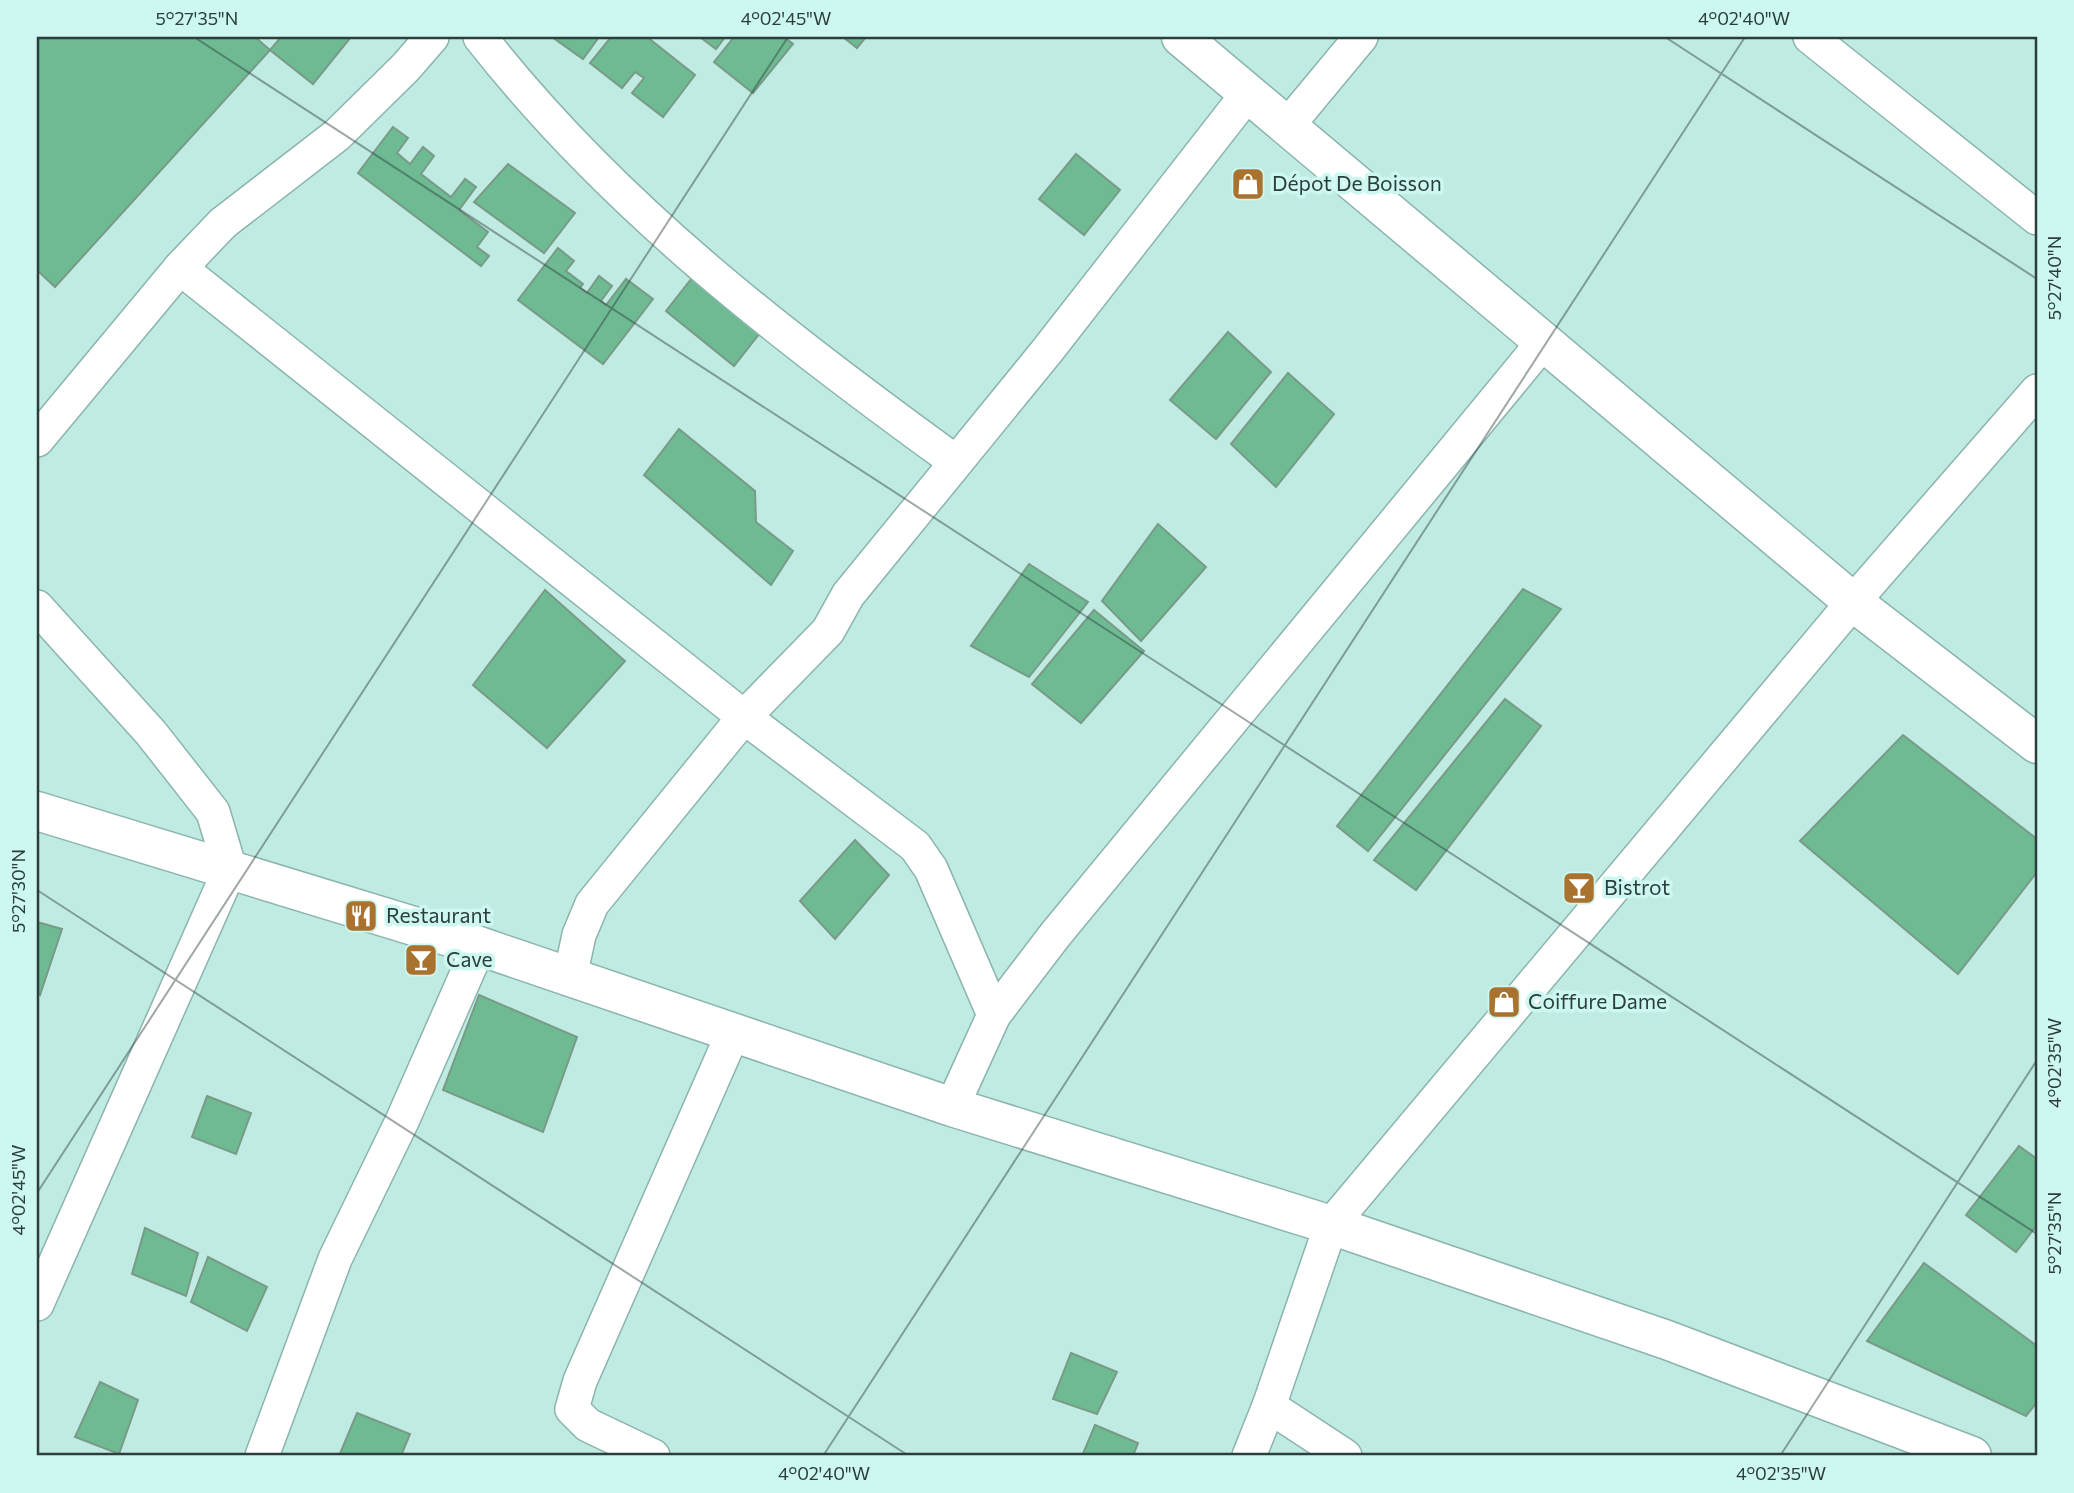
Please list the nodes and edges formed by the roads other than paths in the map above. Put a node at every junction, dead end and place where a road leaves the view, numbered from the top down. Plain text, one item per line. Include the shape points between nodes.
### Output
1 (432, 37) edge
2 (480, 37) edge
3 (1181, 37) edge
4 (1361, 37) edge
5 (1831, 43) edge
6 (1249, 92) junction
7 (1288, 125) junction
8 (2037, 218) edge
9 (180, 268) junction
10 (1545, 340) junction
11 (2037, 391) edge
12 (37, 440) edge
13 (956, 462) junction
14 (1853, 602) junction
15 (37, 607) edge
16 (744, 717) junction
17 (2037, 744) edge
18 (37, 811) edge
19 (230, 869) junction
20 (479, 946) junction
21 (570, 977) junction
22 (995, 1015) junction
23 (733, 1034) junction
24 (952, 1107) junction
25 (1331, 1224) junction
26 (37, 1304) edge
27 (1269, 1406) junction
28 (262, 1456) edge
29 (653, 1456) edge
30 (1249, 1456) edge
31 (1345, 1456) edge
32 (1972, 1456) edge

1 - 9 street via 337,135 223,223
2 - 13 street via 528,99 648,217 820,365
3 - 6 street
4 - 7 street
5 - 8 street
6 - 7 street
6 - 13 street
7 - 10 street
9 - 12 street
9 - 16 street
10 - 14 street
10 - 22 street via 1055,935
11 - 14 street
13 - 16 street via 848,595 828,631
14 - 17 street
14 - 25 street
15 - 19 street via 152,733 213,812
16 - 21 street via 592,904 579,935
16 - 22 street via 915,846 930,869
18 - 19 street
19 - 20 street
19 - 26 street
20 - 21 street
20 - 28 street via 387,1155 335,1259
21 - 23 street
22 - 24 street
23 - 24 street
23 - 29 street via 580,1381 572,1409 588,1426
24 - 25 street
25 - 27 street
25 - 32 street via 1679,1344
27 - 30 street
27 - 31 street

